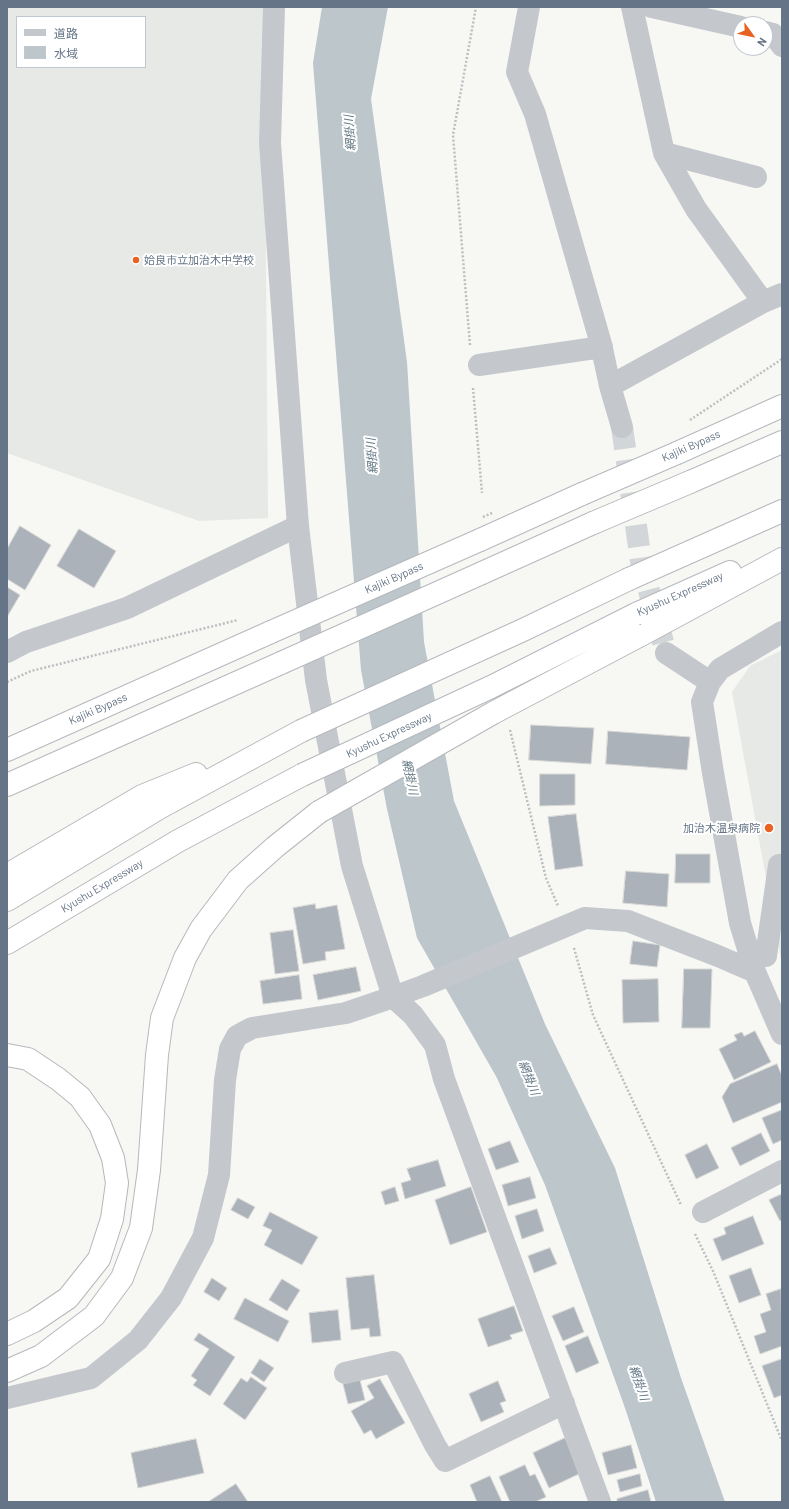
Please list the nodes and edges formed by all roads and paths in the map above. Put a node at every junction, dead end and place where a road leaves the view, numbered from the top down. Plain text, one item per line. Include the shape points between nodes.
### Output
1 (274, 7) edge
2 (476, 7) edge
3 (529, 7) edge
4 (632, 7) edge
5 (652, 7) edge
6 (733, 25) edge
7 (773, 34) edge
8 (782, 46) edge
9 (664, 153) junction
10 (756, 177) dead end
11 (772, 298) edge
12 (602, 347) junction
13 (782, 358) edge
14 (474, 365) junction
15 (610, 386) junction
16 (782, 406) edge
17 (684, 424) dead end
18 (622, 427) tunnel mouth
19 (782, 442) edge
20 (482, 493) dead end
21 (782, 511) edge
22 (298, 526) junction
23 (782, 549) edge
24 (782, 559) edge
25 (240, 619) dead end
26 (782, 632) edge
27 (7, 652) edge
28 (666, 653) tunnel mouth
29 (7, 682) edge
30 (710, 682) junction
31 (508, 723) dead end
32 (301, 731) junction
33 (7, 750) edge
34 (7, 785) edge
35 (779, 865) dead end
36 (7, 875) edge
37 (7, 900) edge
38 (563, 928) junction
39 (782, 933) edge
40 (7, 943) edge
41 (761, 964) junction
42 (393, 996) junction
43 (782, 1034) edge
44 (7, 1055) edge
45 (782, 1171) edge
46 (693, 1217) junction
47 (7, 1334) edge
48 (7, 1371) edge
49 (345, 1373) dead end
50 (7, 1398) edge
51 (564, 1403) junction
52 (782, 1441) edge
53 (600, 1502) edge

1 - 22 street via 270,143
2 - 14 path via 453,135
3 - 12 street via 517,72 535,114
4 - 9 street
5 - 6 street
7 - 8 street
9 - 10 street
9 - 11 street via 696,209
11 - 15 street
12 - 14 street
12 - 15 street
13 - 17 path
14 - 20 path
15 - 18 street
16 - 33 highway, Kajiki Bypass, bridge
19 - 34 highway, bridge via 593,523
21 - 32 highway, bridge via 628,579
22 - 27 street via 127,608 26,642
22 - 42 street via 316,680 350,859
23 - 40 highway, Kyushu Expressway, bridge via 636,614 491,687 302,775 178,841
24 - 48 highway, bridge via 494,712 318,812 238,880 201,929 185,958 162,1018 149,1170 141,1228 122,1278 94,1316 41,1356
25 - 29 path via 31,671
26 - 30 street via 720,669
28 - 30 street
30 - 41 street via 702,702 713,773 740,922
31 - 38 path via 546,878
32 - 36 highway via 142,796
32 - 37 highway via 159,808
35 - 41 street
38 - 41 street via 585,918 628,921 718,956
38 - 42 street
38 - 46 path via 593,1015 659,1161
39 - 41 street
41 - 43 street
42 - 50 street via 346,1013 252,1028 236,1036 230,1048 225,1080 219,1175 207,1224 203,1238 171,1298 138,1340 91,1378
42 - 51 street via 413,1015 435,1045 444,1080
44 - 47 highway via 28,1059 80,1096 100,1125 113,1158 117,1183 112,1219 99,1259 68,1298 34,1321
45 - 46 street
46 - 52 path
49 - 51 street via 393,1362 445,1461
51 - 53 street

